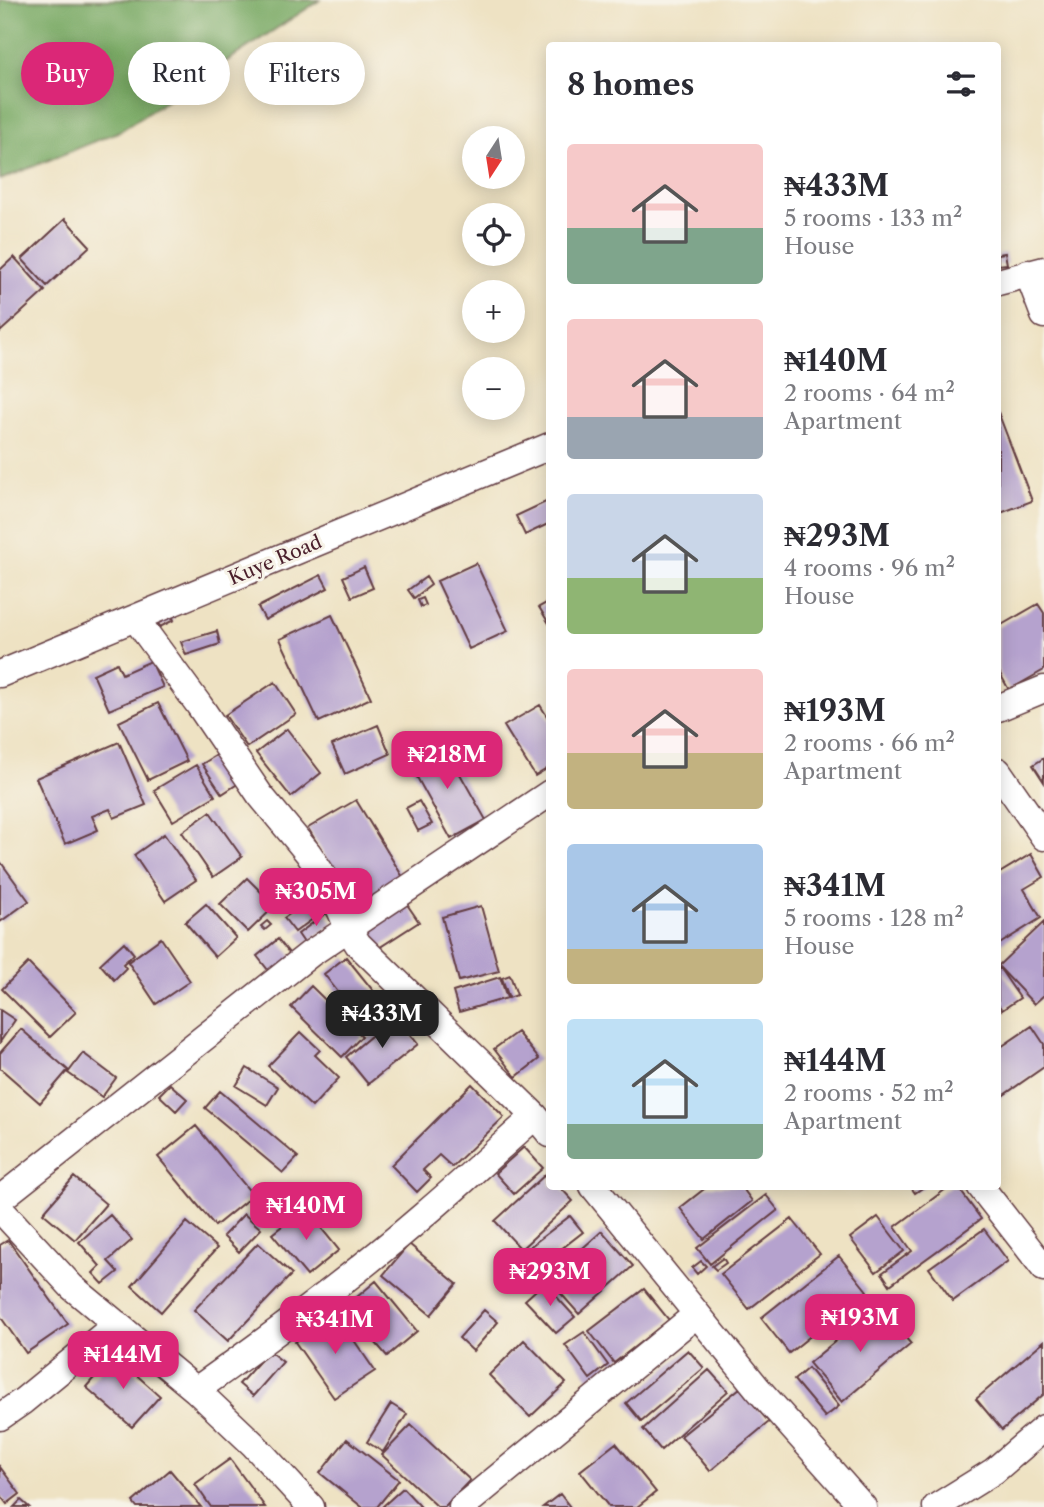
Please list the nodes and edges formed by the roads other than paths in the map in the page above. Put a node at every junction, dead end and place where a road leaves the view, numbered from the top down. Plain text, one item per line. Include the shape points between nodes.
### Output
1 (1036, 272) edge
2 (1001, 281) edge
3 (1044, 315) edge
4 (546, 448) edge
5 (135, 618) junction
6 (0, 674) edge
7 (1044, 689) edge
8 (1001, 707) edge
9 (1001, 775) edge
10 (546, 796) edge
11 (1044, 837) edge
12 (348, 928) junction
13 (542, 1125) edge
14 (596, 1190) edge
15 (983, 1190) edge
16 (0, 1199) edge
17 (0, 1209) edge
18 (1044, 1268) edge
19 (697, 1314) junction
20 (117, 1324) junction
21 (196, 1391) junction
22 (0, 1417) edge
23 (1044, 1428) edge
24 (309, 1506) edge
25 (462, 1507) edge
26 (863, 1507) edge
27 (936, 1507) edge

1 - 2 street
1 - 3 street
4 - 5 street, Kuye Road
5 - 6 street, Kuye Road
5 - 12 street via 260,795 308,853 330,886
7 - 8 street
9 - 11 street
10 - 12 street
12 - 13 street
12 - 16 street
13 - 21 street
14 - 19 street
15 - 18 street
17 - 20 street via 72,1287
19 - 25 street
19 - 26 street
20 - 21 street
20 - 22 street
21 - 24 street via 253,1444
23 - 27 street via 994,1471

